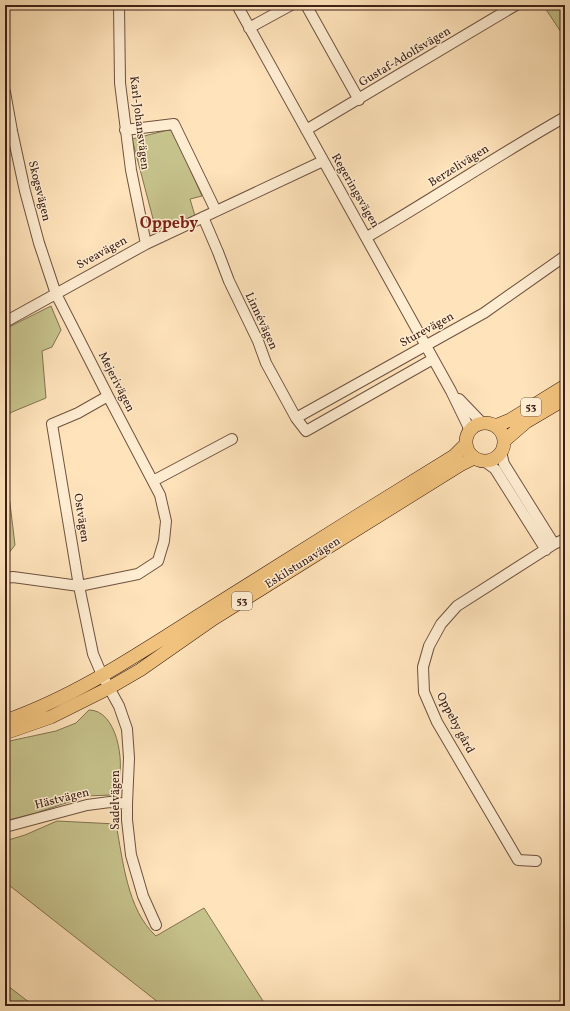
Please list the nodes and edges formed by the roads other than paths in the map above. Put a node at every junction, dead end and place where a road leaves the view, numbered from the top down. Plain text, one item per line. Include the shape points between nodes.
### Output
1 (119, 5) edge
2 (237, 5) edge
3 (291, 5) edge
4 (306, 5) edge
5 (516, 5) edge
6 (250, 28) junction
7 (5, 92) edge
8 (359, 100) junction
9 (565, 117) edge
10 (126, 130) junction
11 (306, 130) junction
12 (323, 161) junction
13 (216, 211) junction
14 (203, 217) junction
15 (367, 237) junction
16 (146, 244) junction
17 (565, 256) edge
18 (56, 294) junction
19 (5, 322) edge
20 (426, 345) junction
21 (433, 359) junction
22 (565, 386) edge
23 (451, 391) junction
24 (108, 396) junction
25 (565, 399) edge
26 (296, 418) junction
27 (489, 425) junction
28 (470, 431) junction
29 (232, 439) dead end
30 (466, 444) junction
31 (503, 447) junction
32 (479, 460) junction
33 (153, 481) junction
34 (565, 539) edge
35 (550, 547) junction
36 (5, 578) edge
37 (79, 586) junction
38 (102, 675) junction
39 (109, 688) junction
40 (5, 721) edge
41 (5, 733) edge
42 (127, 804) junction
43 (5, 827) edge
44 (536, 861) dead end
45 (156, 925) dead end

1 - 10 street, Karl-Johansvägen via 120,83
2 - 6 street, Regeringsvägen
3 - 6 street
4 - 8 street
5 - 8 street, Gustaf-Adolfsvägen
6 - 11 street, Regeringsvägen
7 - 18 street, Skogsvägen via 25,191
8 - 11 street, Gustaf-Adolfsvägen
9 - 15 street, Berzelivägen
10 - 13 street via 174,124
10 - 16 street, Karl-Johansvägen
11 - 12 street, Regeringsvägen
12 - 13 street, Sveavägen
12 - 15 street, Regeringsvägen
13 - 14 street, Sveavägen
14 - 16 street, Sveavägen
14 - 26 street, Linnévägen via 266,363
15 - 20 street, Regeringsvägen
16 - 18 street, Sveavägen
17 - 20 street, Sturevägen via 484,313
18 - 19 street, Sveavägen
18 - 24 street, Mejerivägen
20 - 21 street, Regeringsvägen
20 - 26 street, Sturevägen
21 - 23 street, Regeringsvägen
21 - 26 street, Linnévägen via 306,431
22 - 27 main road, 53 via 510,420
23 - 27 street, Regeringsvägen
23 - 28 street, Regeringsvägen
24 - 33 street, Mejerivägen
24 - 37 street, Ostvägen via 52,424
25 - 31 main road, 53 via 526,422
27 - 28 main road, 53 via 477,425
27 - 31 main road via 503,435
28 - 30 main road, 53
29 - 33 street
30 - 32 main road via 467,450
30 - 38 main road, Eskilstunavägen / 53 via 454,456
31 - 32 main road, 53 via 494,459
31 - 35 street via 504,464
32 - 35 street via 495,469
32 - 39 main road, Eskilstunavägen / 53 via 460,465
33 - 37 street, Mejerivägen via 160,495 166,521 164,542 158,561 138,574
34 - 35 street, Oppeby gård
35 - 44 street, Oppeby gård via 457,606 440,624 422,667 424,692 437,722 518,860
36 - 37 street, Mejerivägen
37 - 38 street, Ostvägen via 93,654
38 - 39 street, Sadelvägen
38 - 40 main road, Eskilstunavägen / 53 via 69,694
39 - 41 main road, Eskilstunavägen / 53 via 51,717
39 - 42 street, Sadelvägen via 119,706 126,729 129,758
42 - 43 street, Hästvägen via 110,802 87,805
42 - 45 street, Sadelvägen via 131,855 142,896

